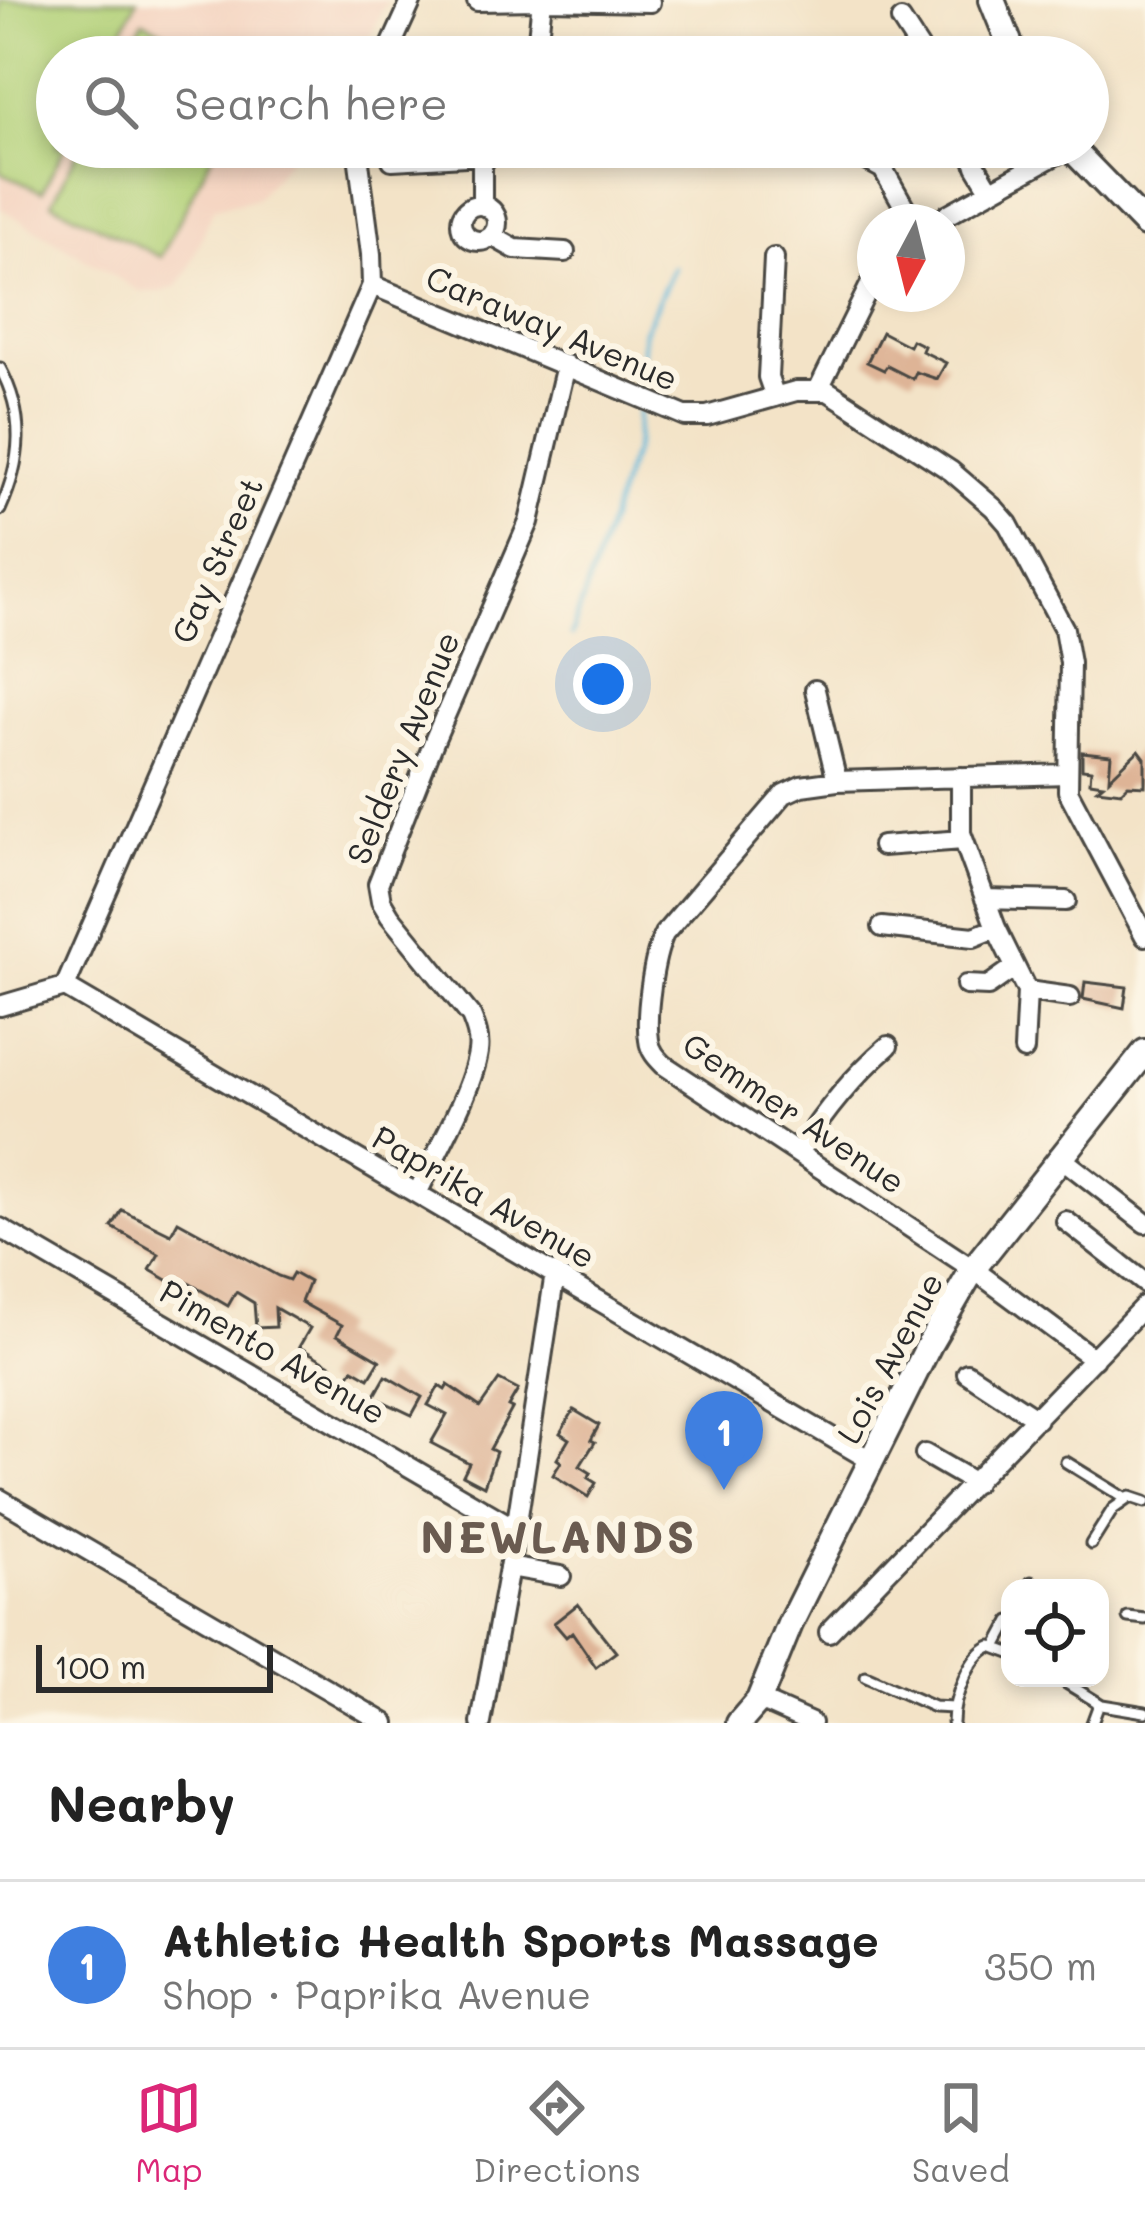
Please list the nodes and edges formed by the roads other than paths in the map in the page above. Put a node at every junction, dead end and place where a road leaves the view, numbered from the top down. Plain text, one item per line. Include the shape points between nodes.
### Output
1 (412, 0) edge
2 (542, 0) edge
3 (992, 0) edge
4 (477, 2) edge
5 (650, 2) edge
6 (901, 20) dead end
7 (396, 36) edge
8 (538, 36) edge
9 (911, 36) edge
10 (1007, 36) edge
11 (360, 168) edge
12 (486, 168) edge
13 (881, 168) edge
14 (977, 168) edge
15 (1032, 168) edge
16 (1090, 168) edge
17 (991, 191) junction
18 (903, 204) edge
19 (482, 205) junction
20 (965, 205) edge
21 (1145, 224) edge
22 (492, 236) junction
23 (565, 252) dead end
24 (774, 257) dead end
25 (371, 285) junction
26 (857, 311) edge
27 (566, 365) junction
28 (0, 368) edge
29 (818, 390) junction
30 (775, 397) junction
31 (0, 510) edge
32 (815, 690) dead end
33 (1066, 774) junction
34 (962, 777) junction
35 (837, 781) junction
36 (963, 840) junction
37 (883, 846) dead end
38 (985, 899) junction
39 (1066, 901) dead end
40 (882, 927) dead end
41 (996, 928) junction
42 (1145, 936) edge
43 (1015, 967) junction
44 (966, 985) dead end
45 (65, 987) junction
46 (1027, 991) junction
47 (1070, 997) dead end
48 (0, 1006) edge
49 (888, 1046) dead end
50 (1024, 1049) dead end
51 (1145, 1052) edge
52 (798, 1153) junction
53 (1060, 1157) junction
54 (418, 1192) junction
55 (1066, 1221) dead end
56 (1145, 1222) edge
57 (0, 1228) edge
58 (974, 1269) junction
59 (555, 1273) junction
60 (1145, 1283) edge
61 (1145, 1305) edge
62 (1094, 1359) junction
63 (967, 1372) dead end
64 (1037, 1419) junction
65 (925, 1454) dead end
66 (872, 1461) junction
67 (1066, 1462) dead end
68 (975, 1483) junction
69 (0, 1499) edge
70 (1126, 1499) junction
71 (1145, 1502) edge
72 (517, 1528) junction
73 (1091, 1544) dead end
74 (509, 1567) junction
75 (561, 1576) dead end
76 (1128, 1617) dead end
77 (1145, 1619) edge
78 (829, 1632) dead end
79 (1001, 1638) edge
80 (996, 1647) junction
81 (1001, 1649) edge
82 (866, 1677) dead end
83 (1072, 1687) edge
84 (759, 1700) junction
85 (1099, 1704) junction
86 (953, 1708) junction
87 (1145, 1712) edge
88 (385, 1723) edge
89 (481, 1723) edge
90 (740, 1723) edge
91 (811, 1723) edge
92 (953, 1723) edge
93 (1092, 1723) edge

1 - 7 street
2 - 4 street
2 - 5 street
2 - 8 street
3 - 10 street
6 - 9 street
11 - 25 street, Gay Street
12 - 19 street
13 - 18 street
14 - 17 street
15 - 17 street
16 - 21 street
17 - 20 street
19 - 22 street via 497,220
19 - 22 street via 464,212 462,229 475,241
22 - 23 street via 515,249
24 - 30 street via 768,377
25 - 27 street, Caraway Avenue
25 - 45 street, Gay Street
26 - 29 street
27 - 30 street, Caraway Avenue via 695,418
27 - 54 street, Seldery Avenue via 530,522 378,884 390,916 478,1032 469,1079
28 - 31 lane via 15,403 19,450
29 - 30 street, Caraway Avenue
29 - 33 street via 951,471 1008,524 1068,640
32 - 35 street
33 - 34 street, Gemmer Avenue
33 - 42 street via 1071,799
34 - 35 street, Gemmer Avenue
34 - 36 street
35 - 52 street, Gemmer Avenue via 784,794 675,917 655,961 653,1053
36 - 37 street
36 - 38 street
38 - 39 street
38 - 41 street
40 - 41 street via 974,938
41 - 43 street
43 - 44 street via 988,986
43 - 46 street
45 - 48 street
45 - 54 street, Paprika Avenue
46 - 47 street
46 - 50 street
49 - 52 street via 825,1110
51 - 53 street, Lois Avenue
52 - 58 street, Gemmer Avenue
53 - 56 street
53 - 58 street, Lois Avenue
54 - 59 street, Paprika Avenue
55 - 60 street
57 - 72 street, Pimento Avenue
58 - 62 street, Gemmer Avenue
58 - 66 street, Lois Avenue
59 - 66 street, Paprika Avenue
59 - 72 street
61 - 62 street
62 - 64 street
63 - 64 street
64 - 68 street
65 - 68 street
66 - 84 street, Lois Avenue
67 - 70 lane
68 - 78 street
69 - 88 street
70 - 71 lane
70 - 73 lane
72 - 74 street
74 - 75 street
74 - 89 street
76 - 77 lane
79 - 80 lane
80 - 81 lane
80 - 86 lane via 980,1651
82 - 86 lane
83 - 85 lane
84 - 90 street, Lois Avenue
84 - 91 street
85 - 87 lane
85 - 93 lane
86 - 92 lane

